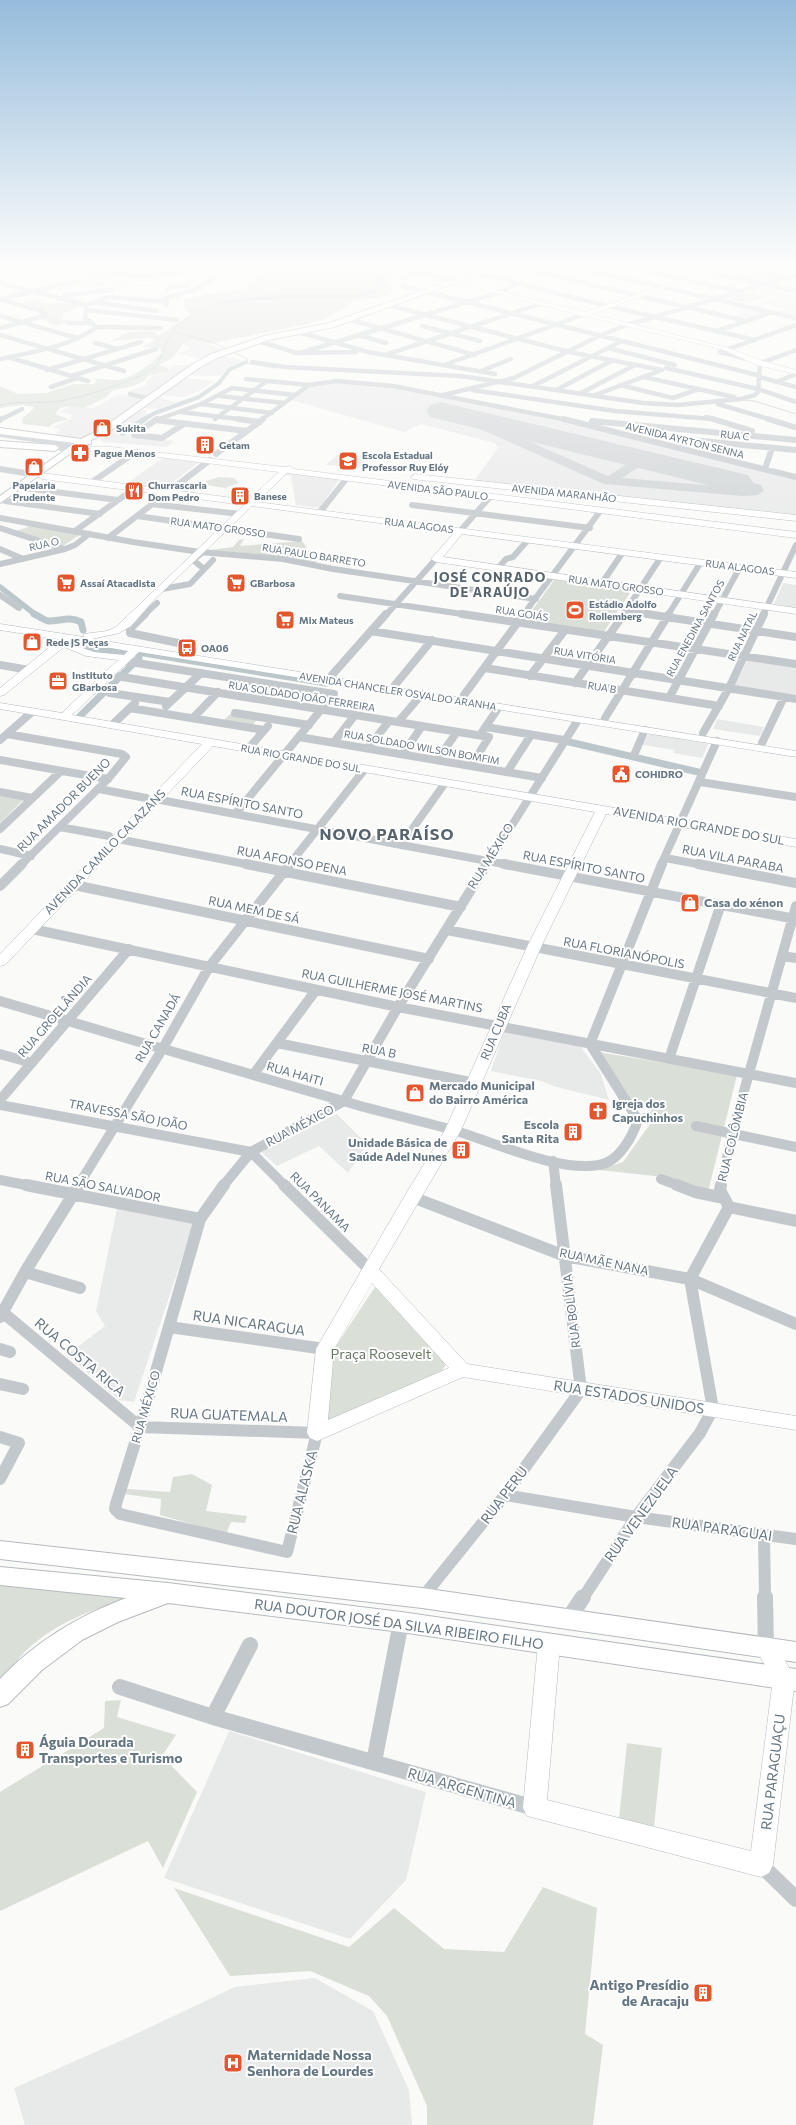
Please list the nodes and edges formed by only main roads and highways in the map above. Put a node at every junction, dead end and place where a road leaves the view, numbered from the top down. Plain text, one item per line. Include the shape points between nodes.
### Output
1 (195, 367) edge
2 (0, 431) edge
3 (104, 431) junction
4 (0, 444) edge
5 (79, 446) junction
6 (39, 475) junction
7 (2, 502) edge
8 (0, 1550) edge
9 (0, 1576) edge
10 (168, 1593) junction
11 (796, 1652) edge
12 (790, 1679) edge
13 (0, 1696) edge

1 - 3 main road
2 - 5 main road
3 - 5 main road
3 - 5 main road via 93,443
4 - 5 main road via 60,448
5 - 6 main road
6 - 7 main road
6 - 7 main road
8 - 11 main road, RUA DOUTOR JOSÉ DA SILVA RIBEIRO FILHO via 422,1598
9 - 10 main road, RUA DOUTOR JOSÉ DA SILVA RIBEIRO FILHO
10 - 12 main road, RUA DOUTOR JOSÉ DA SILVA RIBEIRO FILHO via 401,1622
10 - 13 main road via 84,1627 34,1663

